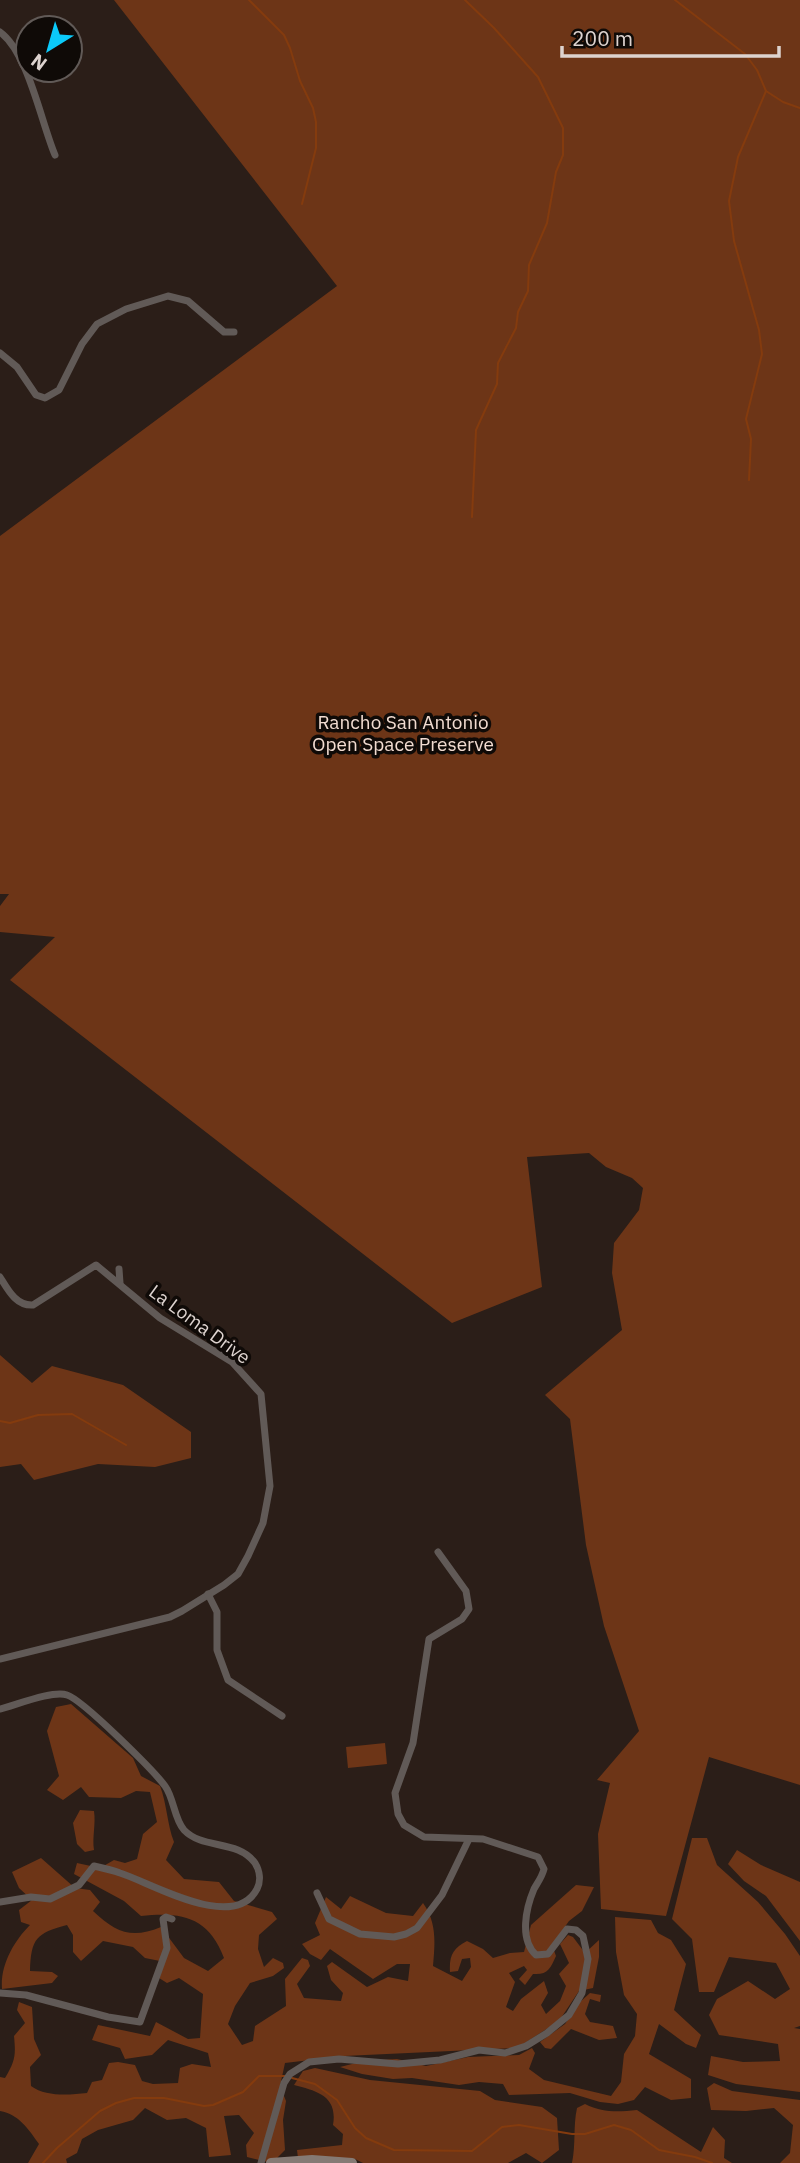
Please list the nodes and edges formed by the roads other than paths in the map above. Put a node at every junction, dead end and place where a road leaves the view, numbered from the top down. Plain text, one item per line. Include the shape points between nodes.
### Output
1 (0, 32) edge
2 (55, 155) dead end
3 (234, 332) dead end
4 (0, 353) edge
5 (119, 1269) dead end
6 (0, 1277) edge
7 (120, 1283) junction
8 (438, 1552) dead end
9 (208, 1594) junction
10 (0, 1658) edge
11 (0, 1709) edge
12 (282, 1716) dead end
13 (469, 1839) junction
14 (317, 1893) dead end
15 (0, 1902) edge
16 (172, 1919) dead end
17 (0, 1993) edge
18 (261, 2163) edge
19 (271, 2163) edge
20 (352, 2163) edge

1 - 2 street via 10,39 25,69
3 - 4 street via 224,332 188,300 168,296 126,310 97,324 59,390 45,398 36,395 17,367
5 - 7 street
6 - 7 street, La Loma Drive via 26,1306 96,1265
7 - 9 street, La Loma Drive via 160,1318 232,1362 261,1394 270,1486 264,1523 241,1570
8 - 13 street via 466,1591 469,1609 462,1619 429,1639 413,1743 395,1793 398,1814 412,1831 424,1837
9 - 10 street, La Loma Drive via 170,1617
9 - 12 street via 217,1612 217,1650 228,1680
11 - 15 street via 67,1695 166,1787 183,1829 196,1839 238,1849 255,1864 260,1879 253,1896 223,1907 197,1904 94,1866 79,1885 50,1899
13 - 14 street via 442,1895 417,1928 406,1934 360,1934 329,1919
13 - 18 street via 505,1844 542,1862 543,1876 527,1910 526,1939 536,1955 548,1954 567,1929 583,1936 588,1959 584,1982 569,2015 526,2046 505,2053 478,2050 398,2064 340,2059 309,2062 284,2083
16 - 17 street via 163,1919 167,1948 140,2022
19 - 20 street

